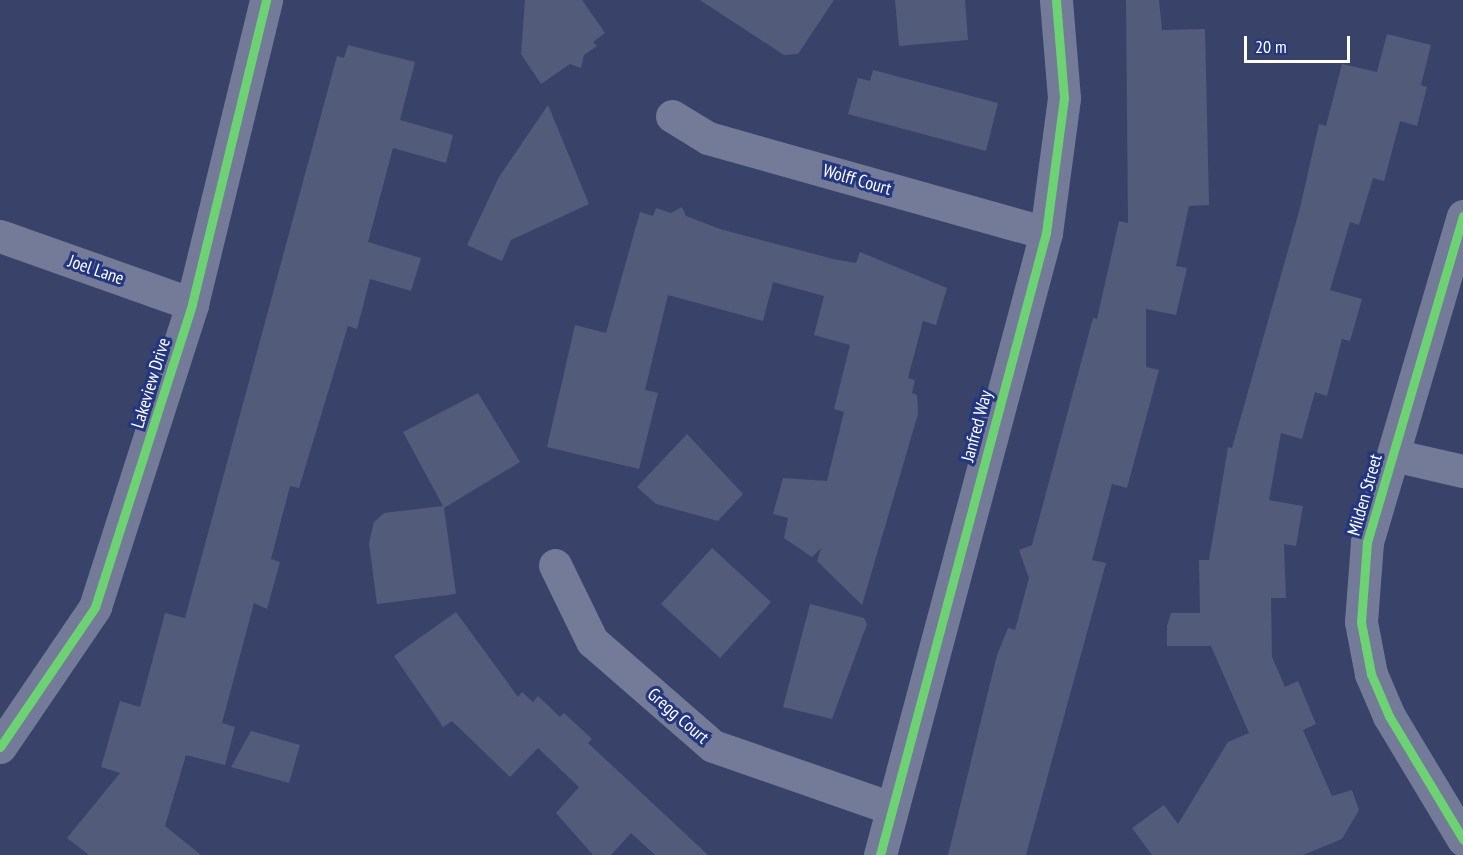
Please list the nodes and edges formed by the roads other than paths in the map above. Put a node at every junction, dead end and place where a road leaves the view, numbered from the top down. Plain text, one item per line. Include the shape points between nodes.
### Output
1 (266, 0) edge
2 (1056, 0) edge
3 (672, 116) dead end
4 (1463, 216) edge
5 (1046, 234) junction
6 (0, 236) edge
7 (192, 304) junction
8 (1393, 455) junction
9 (1463, 471) edge
10 (555, 565) dead end
11 (0, 747) edge
12 (891, 808) junction
13 (1463, 839) edge
14 (1463, 844) edge
15 (880, 855) edge
16 (1448, 855) edge

1 - 7 street, Lakeview Drive
2 - 5 street, Janfred Way via 1064,98
3 - 5 street, Wolff Court via 708,138
4 - 8 street, Milden Street
5 - 12 street, Janfred Way
6 - 7 street, Joel Lane
7 - 11 street, Lakeview Drive via 95,607
8 - 9 street
8 - 13 street, Milden Street via 1367,542 1361,622 1371,674 1389,716
10 - 12 street, Gregg Court via 592,641 713,746
12 - 15 street, Janfred Way
14 - 16 street

